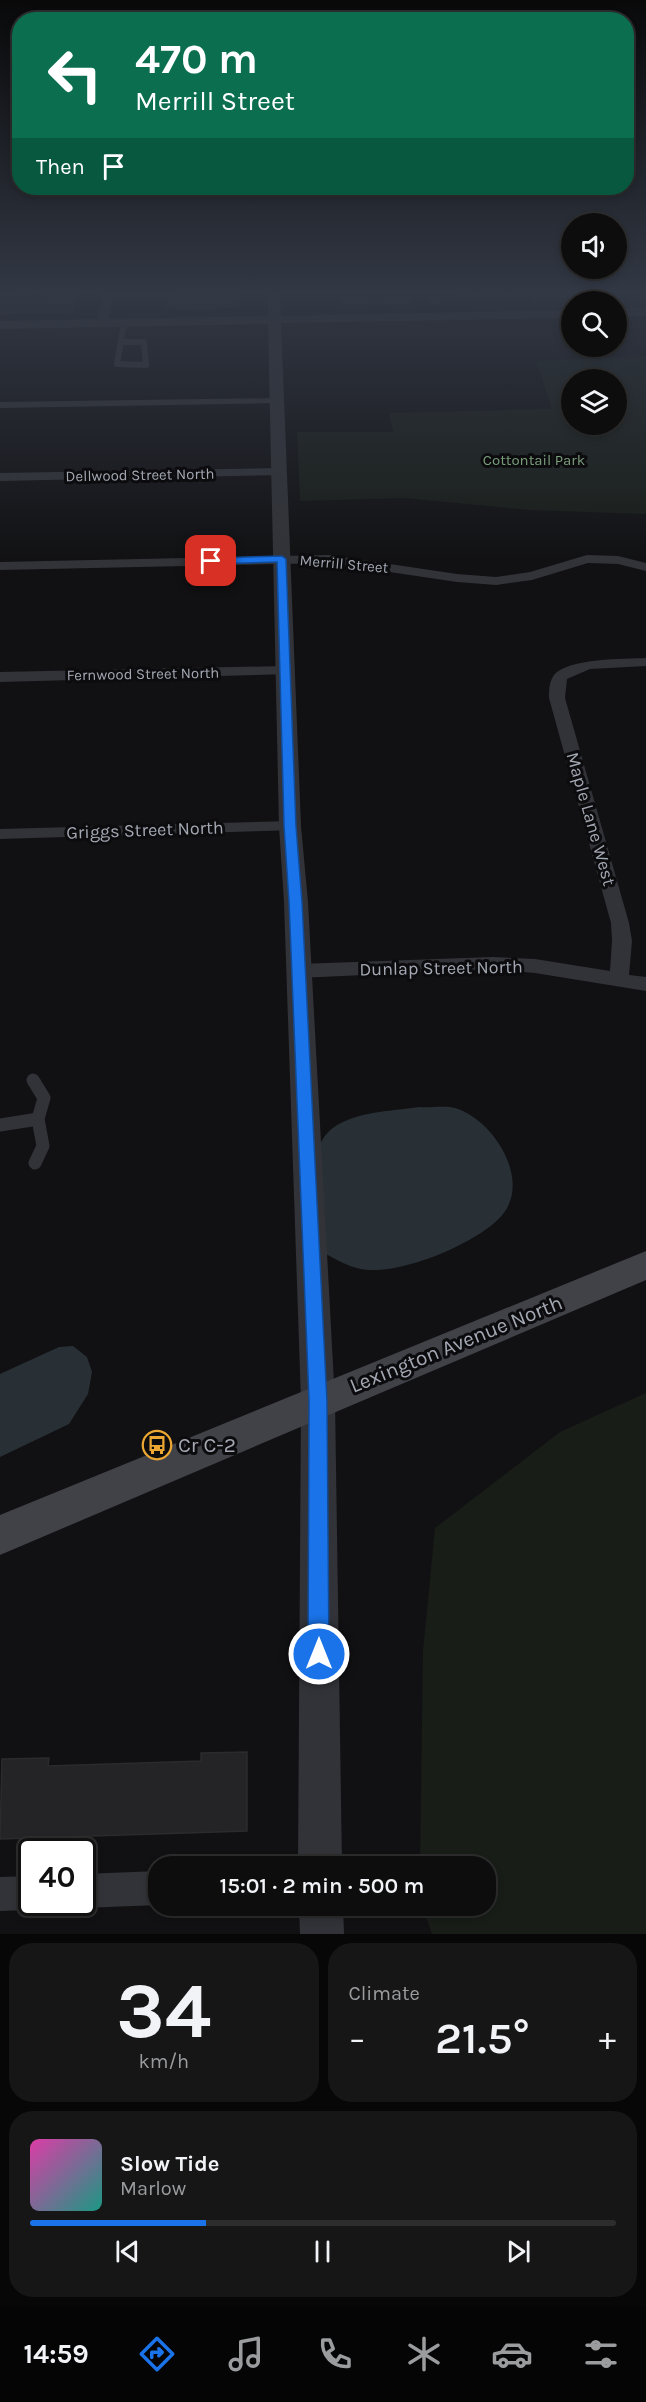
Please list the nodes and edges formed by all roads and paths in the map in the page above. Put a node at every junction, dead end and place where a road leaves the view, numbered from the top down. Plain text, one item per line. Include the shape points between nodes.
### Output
1 (276, 382) edge
2 (277, 400) junction
3 (0, 405) edge
4 (279, 472) junction
5 (0, 477) edge
6 (282, 559) junction
7 (0, 566) edge
8 (646, 567) edge
9 (646, 662) edge
10 (285, 671) junction
11 (0, 677) edge
12 (290, 826) junction
13 (0, 834) edge
14 (299, 971) junction
15 (619, 979) junction
16 (646, 984) edge
17 (33, 1080) dead end
18 (38, 1119) junction
19 (0, 1125) edge
20 (35, 1163) dead end
21 (646, 1265) edge
22 (318, 1401) junction
23 (0, 1535) edge
24 (320, 1856) edge
25 (148, 1888) edge
26 (96, 1890) edge
27 (18, 1893) edge
28 (0, 1894) edge
29 (321, 1916) edge
30 (322, 1934) edge

1 - 2 street
2 - 3 street
2 - 4 street
4 - 5 street, Dellwood Street North
4 - 6 street
6 - 7 street, Merrill Street
6 - 8 street, Merrill Street via 353,562 479,581 532,576 587,559 618,560
6 - 10 street
9 - 15 street, Maple Lane West via 574,669 561,676 557,684 557,698 620,923
10 - 11 street, Fernwood Street North
10 - 12 street
12 - 13 street, Griggs Street North
12 - 14 street
14 - 15 street, Dunlap Street North via 494,963
14 - 22 street
15 - 16 street, Dunlap Street North
17 - 18 lane via 44,1098
18 - 19 lane
18 - 20 lane via 43,1146
21 - 22 main road, Lexington Avenue North
22 - 23 main road, Lexington Avenue North
22 - 24 street
25 - 26 street
27 - 28 street
29 - 30 street

